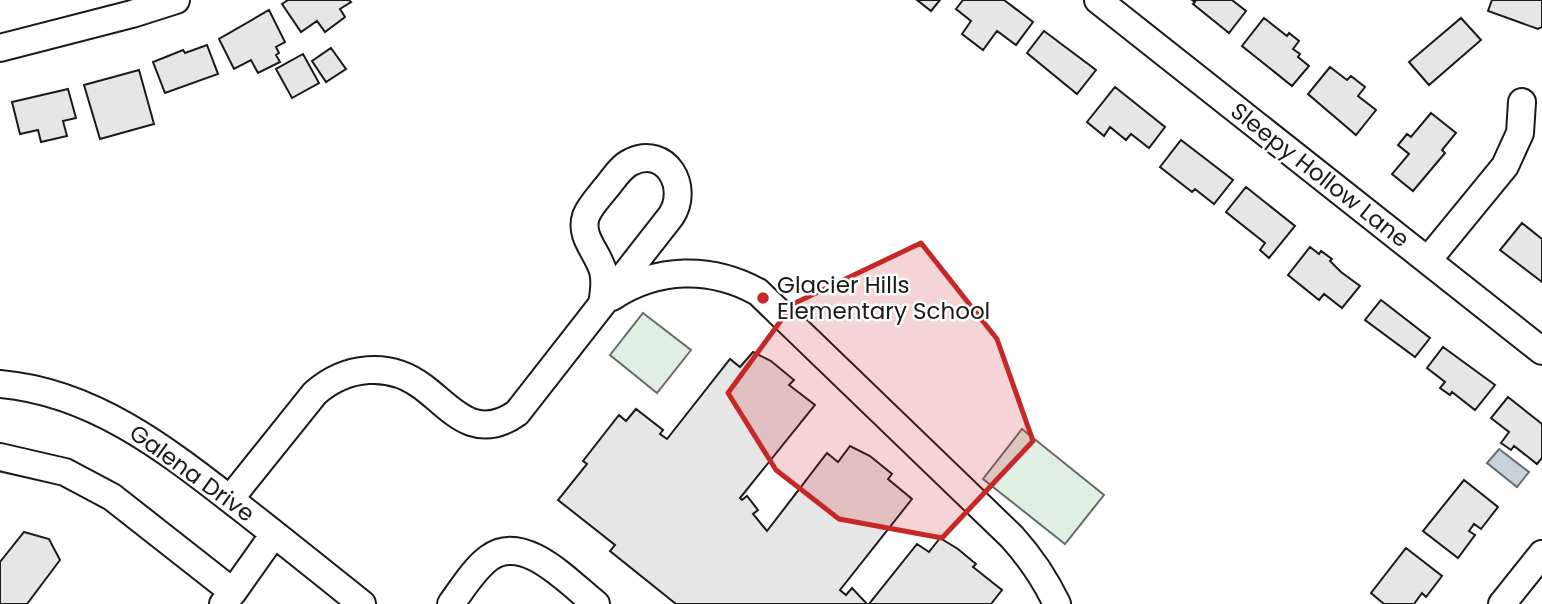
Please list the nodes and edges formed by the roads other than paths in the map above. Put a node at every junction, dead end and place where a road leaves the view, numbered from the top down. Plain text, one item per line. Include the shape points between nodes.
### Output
1 (176, 0) edge
2 (1098, 0) edge
3 (0, 48) edge
4 (1522, 102) dead end
5 (1428, 260) junction
6 (602, 304) junction
7 (1542, 351) edge
8 (0, 384) edge
9 (0, 457) edge
10 (230, 499) junction
11 (274, 534) junction
12 (1542, 554) edge
13 (228, 598) edge
14 (362, 604) edge
15 (451, 604) edge
16 (596, 604) edge
17 (1057, 604) edge
18 (1502, 604) edge

1 - 3 street
2 - 5 street, Sleepy Hollow Lane
4 - 5 street via 1520,133 1505,166
5 - 7 street, Sleepy Hollow Lane
6 - 6 street via 676,208 677,182 659,161 642,159 626,165 587,214 584,230 605,281
6 - 10 street via 509,419 491,425 469,421 407,377 378,369 350,372 315,393
6 - 17 street via 643,281 676,274 711,274 758,292 1012,537 1030,557
8 - 10 street, Galena Drive via 63,396 115,418
9 - 13 street via 65,472 112,497
10 - 11 street, Galena Drive
11 - 13 street
11 - 14 street, Galena Drive
12 - 18 street
15 - 16 street via 489,558 510,550 531,554

